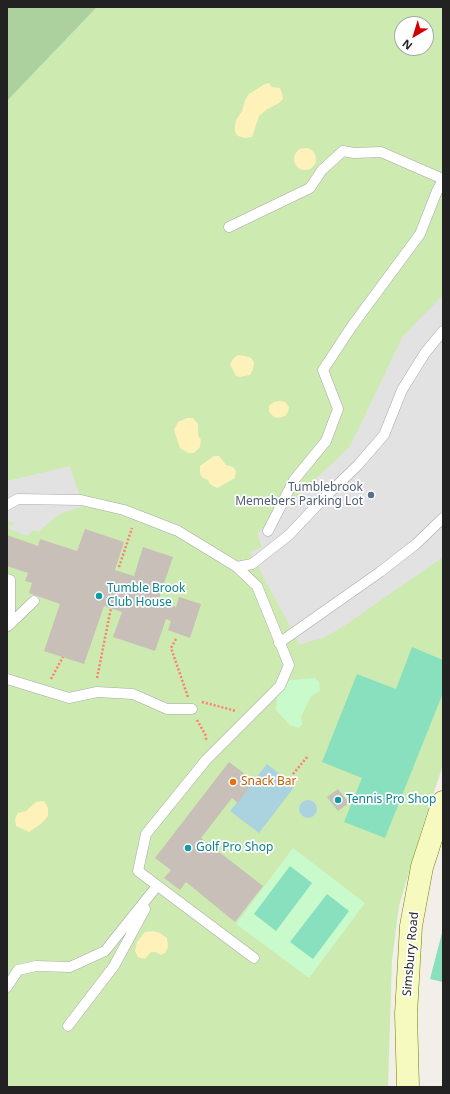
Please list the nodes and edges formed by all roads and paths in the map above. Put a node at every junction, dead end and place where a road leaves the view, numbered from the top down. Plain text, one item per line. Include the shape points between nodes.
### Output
1 (443, 180) edge
2 (229, 227) dead end
3 (443, 331) edge
4 (7, 505) edge
5 (137, 515) junction
6 (443, 518) edge
7 (268, 530) dead end
8 (119, 567) dead end
9 (237, 567) junction
10 (7, 578) edge
11 (34, 601) dead end
12 (111, 608) dead end
13 (9, 625) edge
14 (279, 643) junction
15 (63, 657) dead end
16 (7, 679) edge
17 (96, 683) dead end
18 (45, 690) junction
19 (194, 705) joint
20 (251, 715) junction
21 (308, 756) dead end
22 (293, 774) dead end
23 (443, 802) edge
24 (157, 886) junction
25 (254, 958) dead end
26 (7, 987) edge
27 (68, 1026) dead end
28 (408, 1087) edge

1 - 2 lane via 381,152 342,151 322,170 310,188
1 - 7 lane via 420,234 323,370 338,409 326,441 294,480
3 - 9 lane via 425,353 402,390 384,435 358,465 289,535 252,564
4 - 5 lane via 18,499 81,500
5 - 8 path
5 - 9 lane via 178,531
6 - 14 lane via 416,544 380,572
9 - 14 lane via 257,586
10 - 13 lane via 10,580
11 - 13 lane
12 - 17 path
14 - 20 lane via 289,665 280,686
15 - 18 path
16 - 18 lane
18 - 19 lane via 70,698 97,692 133,694 167,709
19 - 20 path
20 - 24 lane via 206,760 146,834 138,871
21 - 22 path
23 - 28 main road, Simsbury Road via 422,866 411,926 406,1014
24 - 25 lane
24 - 26 lane via 104,951 70,967 36,966 18,970
24 - 27 lane via 114,966

